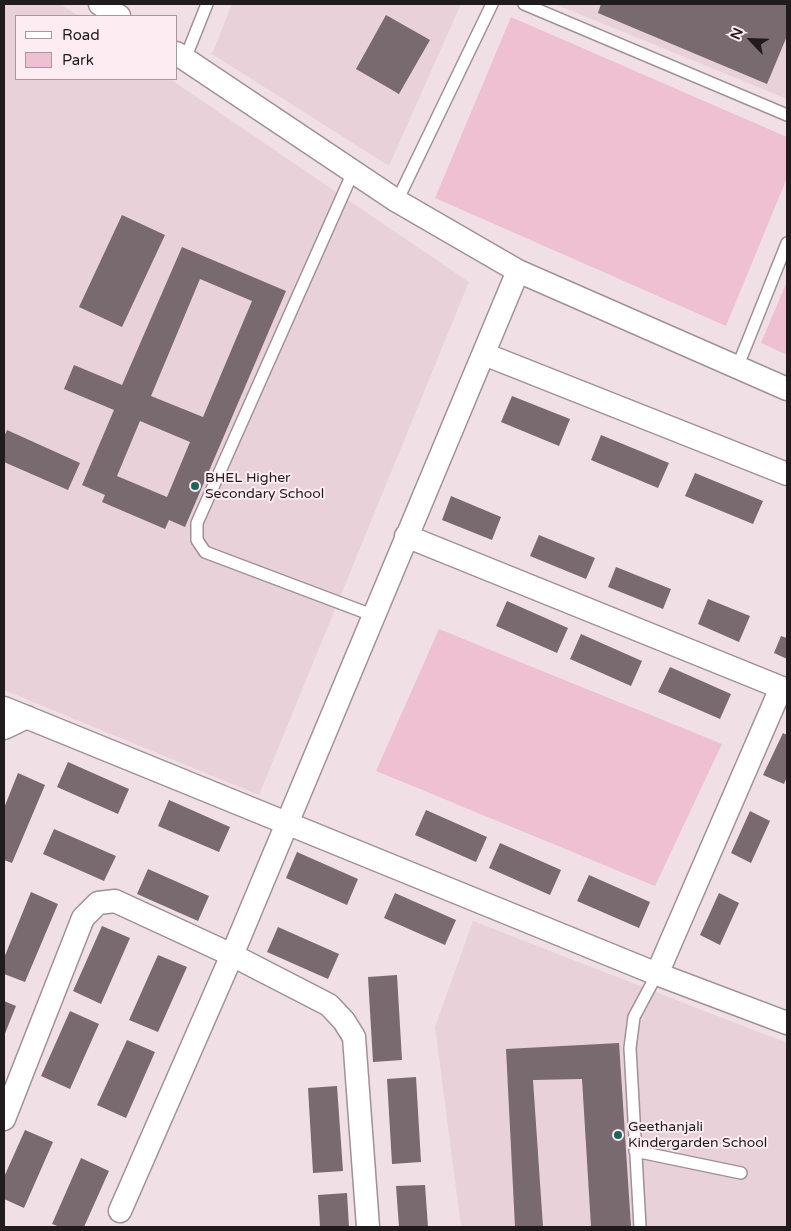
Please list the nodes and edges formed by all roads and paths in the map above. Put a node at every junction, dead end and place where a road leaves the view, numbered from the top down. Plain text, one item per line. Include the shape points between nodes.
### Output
1 (207, 4) edge
2 (492, 4) edge
3 (524, 4) edge
4 (180, 56) edge
5 (787, 115) edge
6 (354, 172) junction
7 (397, 201) junction
8 (787, 243) edge
9 (518, 271) junction
10 (484, 354) junction
11 (738, 368) junction
12 (787, 389) edge
13 (787, 474) edge
14 (406, 536) junction
15 (372, 616) junction
16 (784, 689) edge
17 (4, 708) edge
18 (27, 717) junction
19 (4, 728) edge
20 (286, 824) junction
21 (232, 955) junction
22 (657, 974) junction
23 (787, 1023) edge
24 (4, 1119) edge
25 (635, 1151) junction
26 (741, 1173) dead end
27 (120, 1211) dead end
28 (368, 1227) edge
29 (640, 1227) edge

1 - 4 lane
2 - 7 lane
3 - 5 lane
4 - 6 street
6 - 7 street
6 - 15 lane via 197,523 197,540 205,552
7 - 9 street
8 - 11 lane
9 - 10 street
9 - 11 street
10 - 13 street
10 - 14 street
11 - 12 street
14 - 15 street
14 - 16 street
15 - 20 street
16 - 22 street
17 - 18 street
18 - 19 street
18 - 20 street
20 - 21 street
20 - 22 street
21 - 24 street via 115,901 98,903 83,918
21 - 27 street
21 - 28 street via 328,1005 354,1037
22 - 23 street
22 - 25 lane via 639,1005 630,1040
25 - 26 lane
25 - 29 lane

